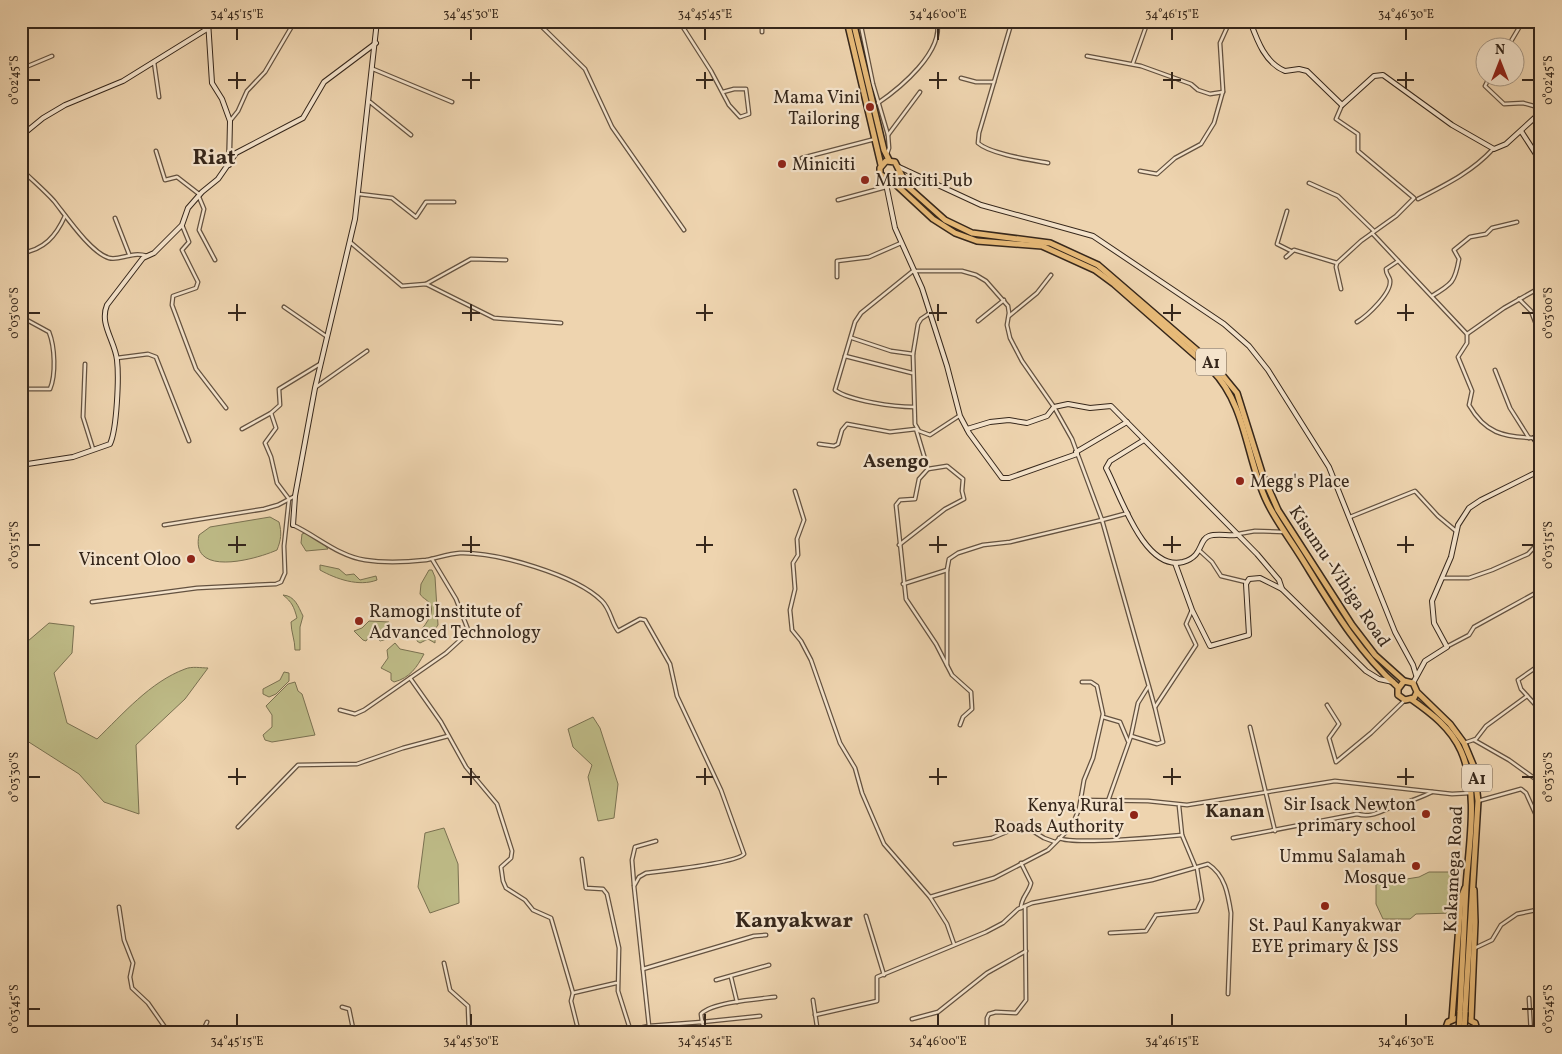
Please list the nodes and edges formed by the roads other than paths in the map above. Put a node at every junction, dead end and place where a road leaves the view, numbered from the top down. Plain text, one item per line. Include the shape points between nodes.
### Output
1 (208, 21) edge
2 (295, 21) edge
3 (377, 21) edge
4 (536, 21) edge
5 (679, 21) edge
6 (722, 21) edge
7 (748, 21) edge
8 (762, 21) edge
9 (847, 21) edge
10 (853, 21) edge
11 (860, 21) edge
12 (936, 21) edge
13 (1012, 21) edge
14 (1148, 21) edge
15 (1230, 21) edge
16 (1250, 21) edge
17 (1523, 21) edge
18 (207, 29) junction
19 (762, 32) dead end
20 (1514, 38) edge
21 (376, 43) junction
22 (52, 56) dead end
23 (1087, 56) dead end
24 (154, 62) junction
25 (1133, 63) junction
26 (21, 69) edge
27 (373, 69) junction
28 (961, 78) dead end
29 (994, 82) junction
30 (1488, 88) edge
31 (723, 92) junction
32 (920, 92) dead end
33 (1223, 92) junction
34 (158, 97) dead end
35 (370, 102) junction
36 (452, 102) dead end
37 (878, 103) junction
38 (1342, 105) junction
39 (1541, 108) edge
40 (1541, 112) edge
41 (230, 123) junction
42 (1521, 131) junction
43 (411, 135) dead end
44 (888, 135) junction
45 (21, 136) edge
46 (875, 139) junction
47 (1494, 148) junction
48 (156, 150) dead end
49 (802, 158) dead end
50 (887, 158) junction
51 (1541, 162) edge
52 (1048, 163) dead end
53 (229, 165) junction
54 (881, 165) junction
55 (21, 169) edge
56 (899, 169) junction
57 (1140, 171) dead end
58 (888, 179) junction
59 (1309, 183) dead end
60 (886, 187) junction
61 (359, 194) junction
62 (199, 195) junction
63 (1418, 199) dead end
64 (838, 200) dead end
65 (454, 202) dead end
66 (1287, 211) dead end
67 (65, 216) junction
68 (115, 218) dead end
69 (1517, 222) dead end
70 (182, 225) junction
71 (684, 230) dead end
72 (1373, 232) junction
73 (350, 242) junction
74 (902, 242) junction
75 (1291, 251) junction
76 (21, 253) edge
77 (129, 254) junction
78 (147, 256) junction
79 (1286, 257) dead end
80 (216, 260) dead end
81 (506, 260) dead end
82 (1398, 261) junction
83 (1337, 263) junction
84 (913, 271) junction
85 (1051, 275) dead end
86 (837, 277) dead end
87 (426, 284) junction
88 (1541, 287) edge
89 (1341, 290) dead end
90 (1432, 296) junction
91 (1519, 299) junction
92 (1004, 300) junction
93 (284, 307) dead end
94 (930, 312) junction
95 (21, 314) edge
96 (1009, 316) junction
97 (978, 320) dead end
98 (561, 322) dead end
99 (1357, 322) dead end
100 (1541, 326) edge
101 (1467, 334) junction
102 (326, 336) junction
103 (852, 338) junction
104 (367, 352) dead end
105 (912, 354) junction
106 (845, 356) junction
107 (117, 358) junction
108 (85, 364) dead end
109 (320, 364) junction
110 (1495, 370) dead end
111 (912, 373) junction
112 (315, 388) junction
113 (21, 389) edge
114 (1054, 407) junction
115 (226, 408) dead end
116 (914, 408) junction
117 (271, 413) junction
118 (960, 416) junction
119 (1127, 422) junction
120 (242, 429) dead end
121 (916, 429) junction
122 (967, 429) junction
123 (1541, 432) edge
124 (1531, 438) junction
125 (1144, 440) junction
126 (189, 441) dead end
127 (819, 444) dead end
128 (94, 451) junction
129 (1541, 451) edge
130 (1076, 453) junction
131 (21, 465) edge
132 (928, 469) junction
133 (1541, 470) edge
134 (795, 491) dead end
135 (295, 496) junction
136 (289, 499) junction
137 (1128, 512) junction
138 (1350, 517) junction
139 (1102, 520) junction
140 (294, 525) joint
141 (164, 526) dead end
142 (1456, 531) junction
143 (1286, 532) junction
144 (1236, 535) junction
145 (1541, 540) edge
146 (899, 545) junction
147 (1200, 551) junction
148 (432, 559) junction
149 (1175, 563) junction
150 (946, 570) junction
151 (1442, 578) junction
152 (1246, 582) junction
153 (903, 584) junction
154 (1282, 589) junction
155 (1541, 590) edge
156 (92, 602) dead end
157 (1192, 610) junction
158 (1447, 646) junction
159 (1541, 664) edge
160 (947, 666) junction
161 (1416, 675) junction
162 (410, 678) junction
163 (1404, 681) junction
164 (1082, 682) dead end
165 (1393, 682) junction
166 (1413, 683) junction
167 (1149, 687) junction
168 (1398, 687) junction
169 (1417, 692) junction
170 (1527, 696) junction
171 (1408, 700) junction
172 (1327, 705) dead end
173 (1155, 707) junction
174 (340, 710) dead end
175 (1541, 711) edge
176 (1102, 717) junction
177 (960, 725) dead end
178 (1250, 727) dead end
179 (448, 736) junction
180 (1131, 736) junction
181 (1474, 740) junction
182 (1128, 742) junction
183 (1464, 743) junction
184 (1541, 783) edge
185 (1266, 792) junction
186 (1433, 792) junction
187 (1470, 793) junction
188 (1081, 800) junction
189 (1108, 801) junction
190 (1478, 801) junction
191 (1179, 806) junction
192 (1540, 824) edge
193 (238, 827) dead end
194 (1275, 831) junction
195 (1182, 835) junction
196 (1059, 838) junction
197 (1233, 838) dead end
198 (656, 841) dead end
199 (1055, 842) junction
200 (955, 844) dead end
201 (582, 859) dead end
202 (1021, 863) junction
203 (1196, 867) junction
204 (1470, 885) junction
205 (634, 886) junction
206 (930, 897) junction
207 (1025, 906) junction
208 (119, 907) dead end
209 (1021, 908) junction
210 (1541, 909) edge
211 (866, 916) dead end
212 (1110, 933) dead end
213 (766, 935) dead end
214 (954, 944) junction
215 (1474, 948) junction
216 (1026, 951) junction
217 (444, 963) dead end
218 (769, 965) dead end
219 (643, 969) junction
220 (884, 974) junction
221 (730, 977) junction
222 (716, 980) dead end
223 (616, 983) junction
224 (573, 993) junction
225 (1228, 994) dead end
226 (775, 997) dead end
227 (1529, 998) dead end
228 (813, 1000) dead end
229 (736, 1002) junction
230 (342, 1007) dead end
231 (760, 1016) dead end
232 (815, 1016) junction
233 (912, 1019) dead end
234 (1452, 1019) junction
235 (1472, 1019) junction
236 (207, 1022) dead end
237 (702, 1022) junction
238 (649, 1026) junction
239 (78, 1028) dead end
240 (630, 1030) junction
241 (1478, 1030) edge
242 (80, 1033) edge
243 (169, 1033) edge
244 (202, 1033) edge
245 (354, 1033) edge
246 (469, 1033) edge
247 (579, 1033) edge
248 (616, 1033) edge
249 (705, 1033) edge
250 (818, 1033) edge
251 (987, 1033) edge
252 (1444, 1033) edge
253 (1459, 1033) edge
254 (1464, 1033) edge
255 (1495, 1033) edge
256 (1531, 1033) edge

1 - 18 street
2 - 41 street via 265,72 247,91
3 - 21 street
4 - 71 street via 585,69 612,127
5 - 31 street
6 - 7 street via 727,24
8 - 19 street
9 - 46 highway, A1
10 - 50 highway
11 - 37 street
12 - 37 street via 937,36 916,71
13 - 29 street
14 - 25 street
15 - 33 street via 1220,43
16 - 38 street via 1270,61 1285,71 1307,71
17 - 20 street
18 - 24 street
18 - 41 street via 212,83 222,99
21 - 27 street
21 - 53 street via 324,82 303,118 237,152
22 - 26 street
23 - 25 street
24 - 34 street
24 - 45 street via 114,86 65,105
25 - 33 street via 1210,94
27 - 35 street
27 - 36 street
28 - 29 street
29 - 52 street via 978,143 1012,156
30 - 39 street via 1504,104
31 - 31 street via 728,105 738,116 750,114 746,89
32 - 44 street
33 - 57 street via 1216,118 1202,144 1175,158 1157,174
35 - 43 street
35 - 61 street
37 - 44 street
38 - 47 street via 1374,76 1383,75 1452,124
38 - 72 street via 1336,119 1358,134 1358,151 1414,197 1402,212
40 - 42 street
41 - 53 street
42 - 47 street via 1506,144
42 - 51 street
44 - 50 street
46 - 49 street
46 - 54 highway, A1
47 - 63 street via 1483,161 1460,177
48 - 62 street via 165,180 176,177
50 - 54 highway
50 - 56 highway, A1
53 - 62 street
54 - 58 highway, A1 via 880,171
55 - 67 street
56 - 58 highway via 896,177
56 - 138 street via 981,205 1092,236 1224,324 1249,346 1268,370 1329,467
56 - 163 highway, Kisumu -Vihiga Road / A1 via 904,183 922,202 959,228 972,233 1050,243 1098,265 1214,365 1237,393 1263,476 1278,510 1352,625 1375,655
58 - 60 street
58 - 143 highway, Kisumu -Vihiga Road / A1 via 932,219 955,233 977,241 1042,246 1095,270 1205,363 1232,396 1262,491
59 - 72 street via 1338,196
60 - 64 street
60 - 74 street via 895,228
61 - 65 street via 392,198 417,218 426,202
61 - 73 street
62 - 70 street via 186,210
62 - 80 street via 204,209 198,230
66 - 75 street via 1277,244
67 - 76 street via 56,234 35,251
67 - 77 street via 90,245 105,256 114,258
68 - 77 street
69 - 90 street via 1470,237 1454,250 1459,259 1454,281
70 - 78 street
70 - 115 street via 189,242 182,250 197,286 173,296 172,305 196,369
72 - 82 street
72 - 83 street
73 - 87 street via 400,285 406,288
73 - 102 street
74 - 84 street
74 - 86 street via 869,257 837,261
75 - 79 street
75 - 83 street
77 - 78 street
78 - 107 street via 104,312
81 - 87 street via 471,259
82 - 90 street
82 - 99 street via 1386,269 1390,282 1383,298
83 - 89 street
84 - 92 street via 952,270 976,275
84 - 94 street
84 - 103 street via 859,315
85 - 96 street via 1030,299
87 - 98 street via 494,318
88 - 91 street
90 - 101 street
91 - 100 street via 1531,312 1536,324
91 - 101 street
92 - 96 street
92 - 97 street
93 - 102 street
94 - 105 street via 920,319
94 - 118 street
95 - 113 street via 48,332 53,364 50,389
96 - 114 street via 1007,328 1014,347
101 - 124 street via 1467,343 1458,357 1472,391 1468,403 1471,409 1494,432
102 - 109 street
103 - 105 street via 891,351
103 - 106 street
104 - 112 street
105 - 111 street
106 - 111 street
106 - 116 street via 836,392 895,407
107 - 126 street via 156,356
107 - 128 street via 112,440 108,446
108 - 128 street via 83,421
109 - 112 street
109 - 117 street via 280,389 280,405
110 - 124 street via 1510,408
111 - 116 street
112 - 135 street
114 - 119 street via 1109,405
114 - 122 street via 1046,416 1027,423 1008,420
114 - 130 street
116 - 121 street
117 - 120 street
117 - 136 street via 276,428 265,443 277,482
118 - 121 street via 932,434
118 - 122 street
119 - 125 street
119 - 130 street
121 - 127 street via 890,432 847,424 838,444
121 - 132 street
122 - 130 street via 1002,478
123 - 124 street
124 - 129 street
125 - 137 street via 1106,465
125 - 144 street
128 - 131 street
130 - 139 street
132 - 146 street via 919,479 915,499 897,502
132 - 146 street via 951,467 964,479 962,491 965,499 946,509
133 - 142 street via 1480,500 1465,513
134 - 206 street via 804,520 797,539 790,626 811,660 840,743 855,768 884,844
135 - 136 street
135 - 140 street
136 - 141 street via 264,509
136 - 156 street via 285,573 279,583 197,588
137 - 139 street
137 - 149 street via 1152,552 1161,560
138 - 142 street via 1415,491
138 - 161 street via 1395,632
139 - 150 street via 958,553 949,559
139 - 167 street
140 - 148 street via 350,557 375,561
142 - 151 street via 1451,557
143 - 144 street via 1255,531
143 - 165 highway, Kisumu -Vihiga Road / A1 via 1341,620
144 - 147 street via 1209,536
144 - 154 street via 1269,567
145 - 151 street via 1528,554 1492,570 1469,578
146 - 153 street
147 - 149 street via 1190,559
147 - 152 street via 1221,576
148 - 162 street via 456,599 469,632
148 - 205 street via 467,554 518,562 572,581 590,591 608,607 618,631 641,618 649,626 670,664 677,696 721,790 744,854 740,858 642,874
149 - 157 street
150 - 153 street
150 - 160 street
151 - 158 street via 1433,597 1432,614
152 - 154 street via 1260,578
152 - 157 street via 1248,636 1210,646
153 - 160 street via 906,599
154 - 165 street via 1366,671 1379,679
155 - 158 street via 1474,627 1468,636
157 - 173 street via 1186,624 1196,645
158 - 161 street via 1432,654
159 - 170 street via 1518,680
160 - 177 street via 972,694 972,710 963,717
161 - 166 street
162 - 174 street via 356,714
162 - 179 street
163 - 166 highway, A1
163 - 168 highway
164 - 176 street via 1097,685
165 - 168 highway, Kisumu -Vihiga Road / A1
166 - 169 highway, A1
167 - 173 street
167 - 180 street via 1138,703
168 - 171 highway, A1 via 1398,695
169 - 171 highway
169 - 183 highway, A1 via 1450,724
170 - 175 street
170 - 181 street via 1486,726
171 - 172 street via 1336,762 1329,738 1339,724
171 - 187 highway, Kakamega Road / A1 via 1439,720 1456,740 1465,762
173 - 180 street via 1163,742 1157,744
176 - 182 street via 1120,722
176 - 188 street
178 - 185 street
179 - 193 street via 357,764 298,765
179 - 224 street via 466,766 496,804 512,851 511,858 501,867 502,881 533,910 551,918
180 - 182 street
181 - 183 street
181 - 184 street
182 - 189 street
183 - 190 highway, A1 via 1476,775
185 - 186 street via 1341,781
185 - 191 street
185 - 194 street
186 - 187 street
186 - 194 street via 1380,814 1357,814
187 - 204 highway, Kakamega Road / A1
188 - 189 street
188 - 196 street via 1074,824
189 - 191 street via 1148,801
190 - 192 street via 1521,789
190 - 204 highway, A1
191 - 195 street
194 - 197 street
195 - 196 street via 1091,840
195 - 203 street
196 - 199 street
198 - 205 street via 634,849
199 - 200 street via 1023,826 992,838
199 - 202 street via 1048,850
201 - 223 street via 586,888 602,889 607,894 619,948
202 - 206 street via 985,882
202 - 209 street via 1031,883 1022,897
203 - 207 street via 1152,880
203 - 212 street via 1202,900 1197,910 1156,915 1146,931
203 - 225 street via 1208,864 1216,868 1226,887 1231,913
204 - 215 highway, A1 via 1476,902
204 - 234 highway, A1 via 1462,898
204 - 253 highway, Kakamega Road / A1, bridge
204 - 254 highway, A1, bridge
205 - 219 street
206 - 214 street via 947,924
207 - 209 street
207 - 216 street
208 - 243 street via 122,935 133,963 132,988 148,1003
209 - 214 street via 996,927
210 - 215 street via 1517,914 1501,925 1492,940
211 - 220 street
213 - 219 street
214 - 220 street
215 - 235 highway, A1
216 - 233 street via 988,973 938,1012
216 - 251 street via 1026,1000 1016,1013 989,1014
217 - 246 street via 450,990 468,1006
218 - 221 street
219 - 238 street
220 - 232 street via 876,978 877,1001
221 - 222 street
221 - 229 street
223 - 224 street
223 - 240 street
224 - 247 street via 571,1001
226 - 229 street
227 - 256 street
228 - 232 street
229 - 237 street via 704,1011
230 - 245 street via 349,1010
231 - 237 street
232 - 250 street
234 - 235 highway via 1462,1016
234 - 252 highway
235 - 241 highway
236 - 244 street
237 - 238 street
237 - 249 street
238 - 240 street
239 - 242 street
240 - 248 street
241 - 255 main road

